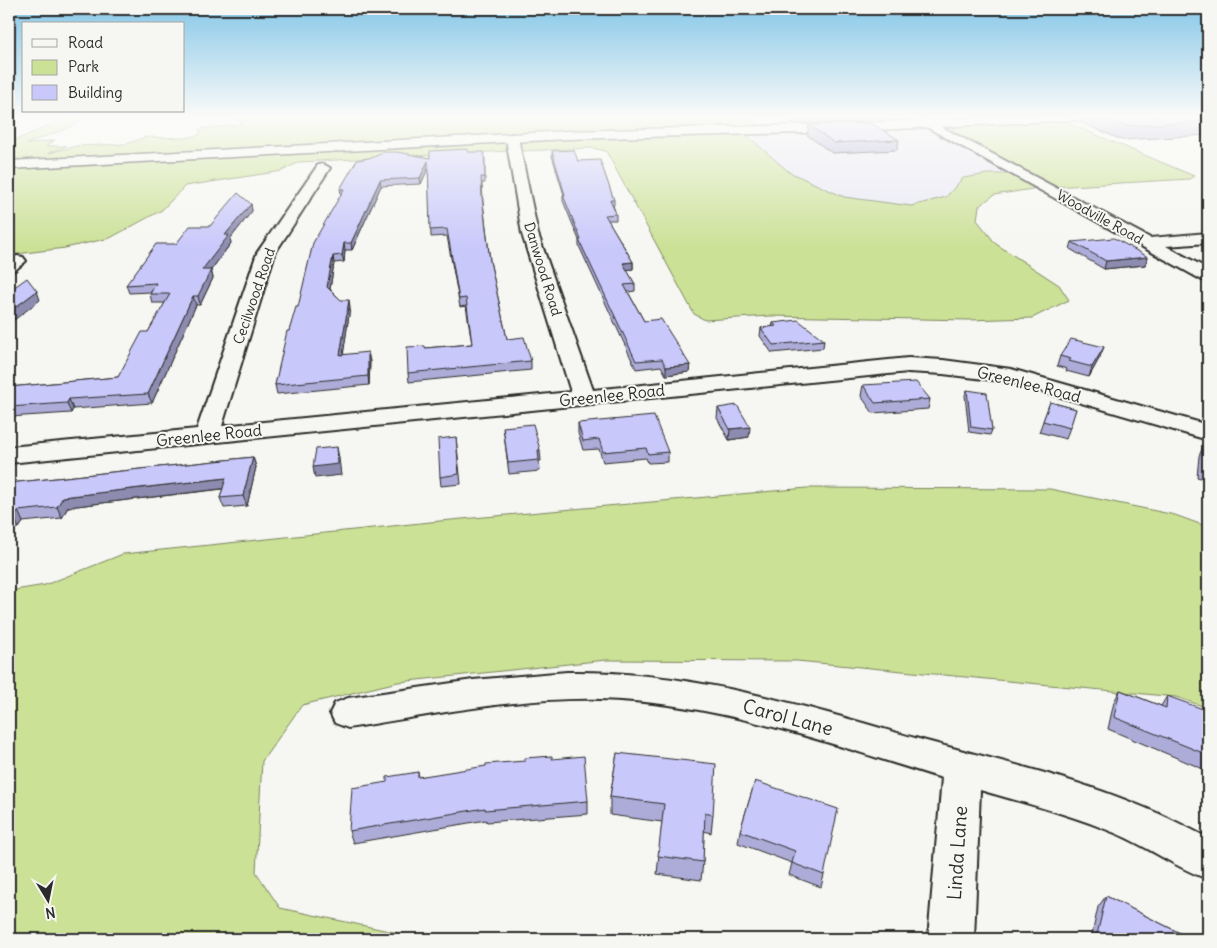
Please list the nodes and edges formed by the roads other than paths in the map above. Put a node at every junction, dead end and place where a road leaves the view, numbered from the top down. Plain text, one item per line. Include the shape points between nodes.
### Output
1 (98, 160) edge
2 (516, 160) edge
3 (995, 160) edge
4 (9, 165) edge
5 (323, 168) dead end
6 (1208, 238) edge
7 (1147, 243) junction
8 (1208, 276) edge
9 (584, 398) junction
10 (1208, 433) edge
11 (207, 435) junction
12 (9, 455) edge
13 (348, 714) dead end
14 (962, 766) junction
15 (1208, 859) edge
16 (951, 939) edge

1 - 4 main road
2 - 9 street, Danwood Road via 530,234
3 - 7 street, Woodville Road
5 - 11 street, Cecilwood Road via 266,253
6 - 7 street
7 - 8 street, Woodville Road
9 - 10 street, Greenlee Road via 870,368 943,367 1010,376
9 - 11 street, Greenlee Road
11 - 12 street, Greenlee Road
13 - 14 street, Carol Lane via 539,686 599,685 663,690 779,714
14 - 15 street, Carol Lane via 1130,820
14 - 16 street, Linda Lane

